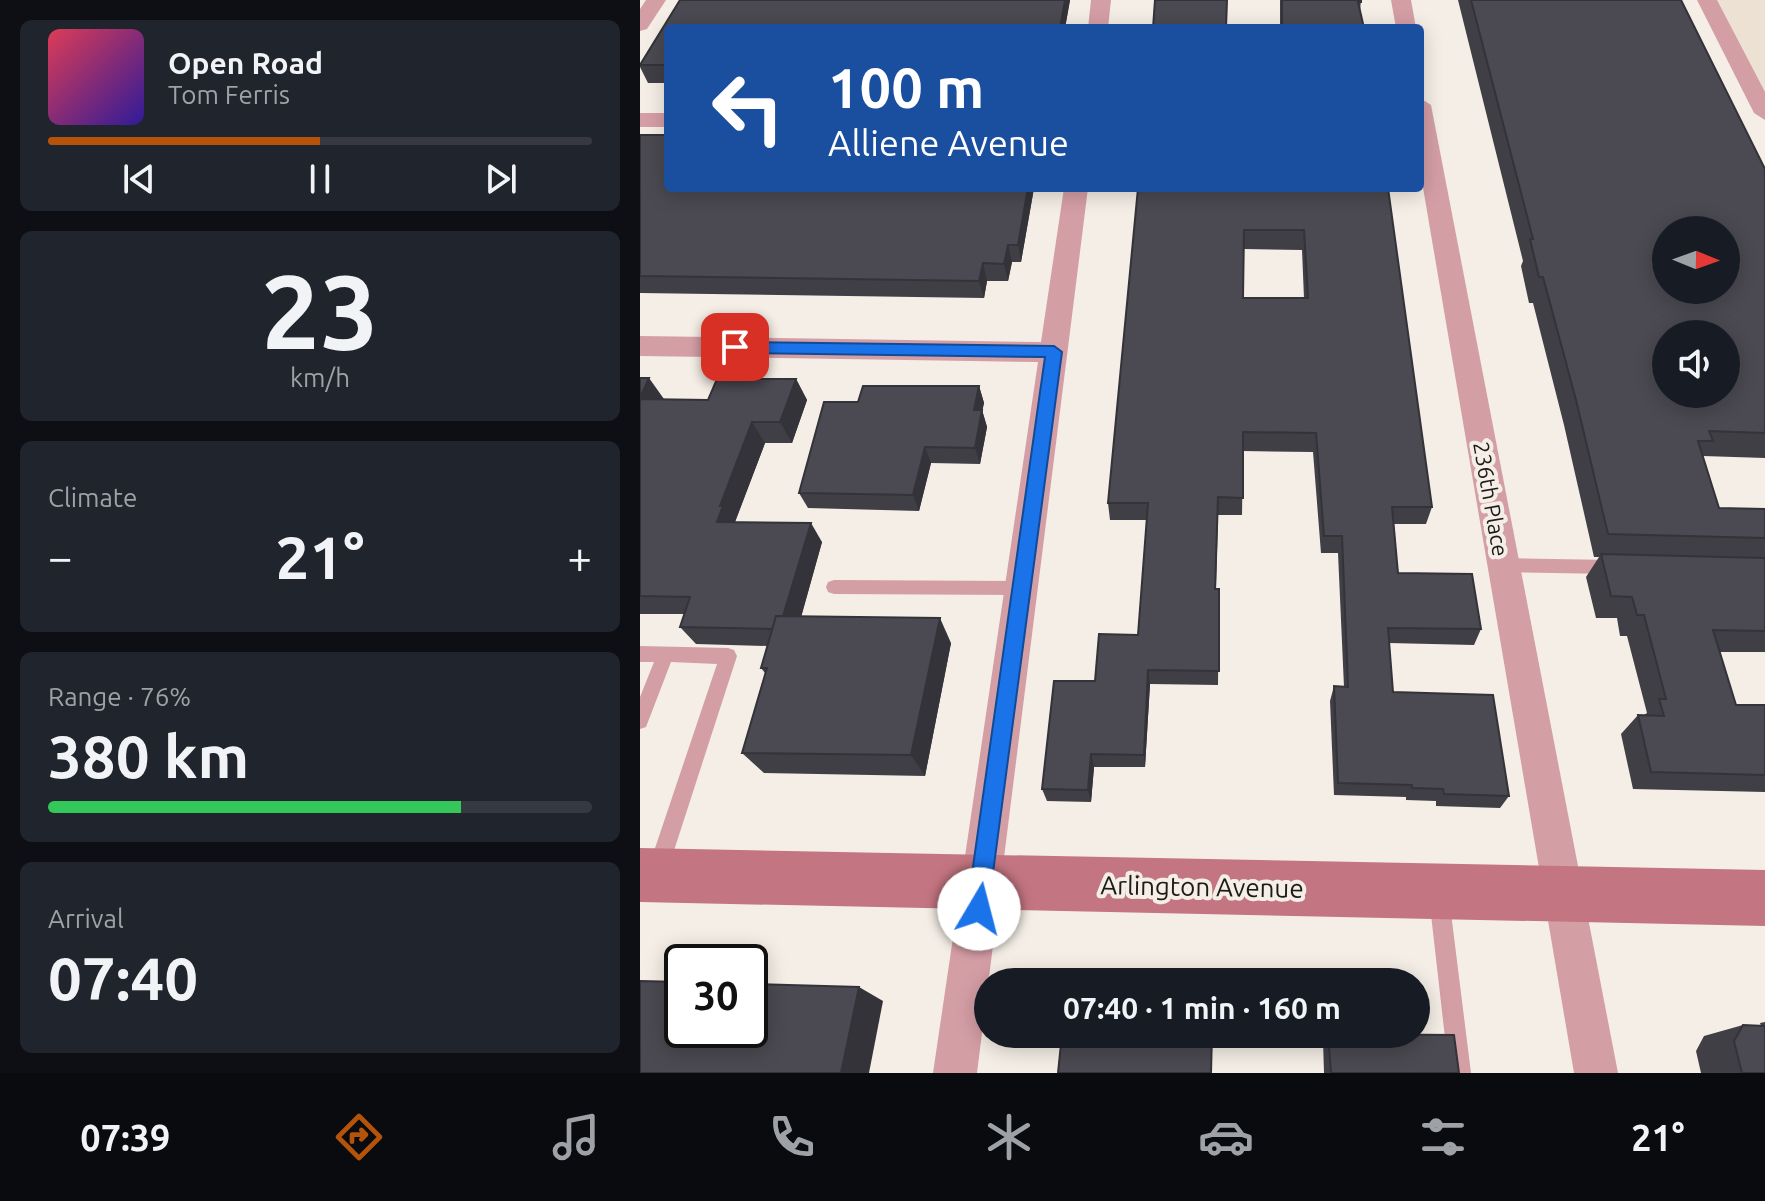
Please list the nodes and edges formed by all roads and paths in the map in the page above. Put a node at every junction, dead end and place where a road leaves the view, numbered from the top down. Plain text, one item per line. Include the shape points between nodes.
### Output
1 (656, 0) edge
2 (1101, 0) edge
3 (1401, 0) edge
4 (1707, 0) edge
5 (1098, 24) edge
6 (1405, 24) edge
7 (640, 25) edge
8 (1765, 113) edge
9 (640, 120) edge
10 (664, 120) edge
11 (1424, 127) edge
12 (1075, 192) edge
13 (640, 346) edge
14 (1054, 352) junction
15 (1503, 565) junction
16 (1633, 568) edge
17 (834, 587) dead end
18 (1022, 588) junction
19 (640, 654) edge
20 (665, 655) junction
21 (640, 721) edge
22 (648, 875) edge
23 (983, 882) junction
24 (1439, 892) junction
25 (1563, 894) junction
26 (1765, 898) edge
27 (955, 1073) edge
28 (1460, 1073) edge
29 (1596, 1073) edge

1 - 7 street
2 - 5 street
3 - 6 street
4 - 8 street
9 - 10 street
11 - 15 street, 236th Place
12 - 14 street
13 - 14 street
14 - 18 street
15 - 16 lane
15 - 25 street, 236th Place
17 - 18 lane
18 - 23 street
19 - 20 lane
20 - 21 lane
20 - 22 lane via 728,656
22 - 23 main road, Arlington Avenue
23 - 24 main road, Arlington Avenue
23 - 27 street
24 - 25 main road, Arlington Avenue
24 - 28 lane
25 - 26 main road, Arlington Avenue
25 - 29 street, 236th Place

